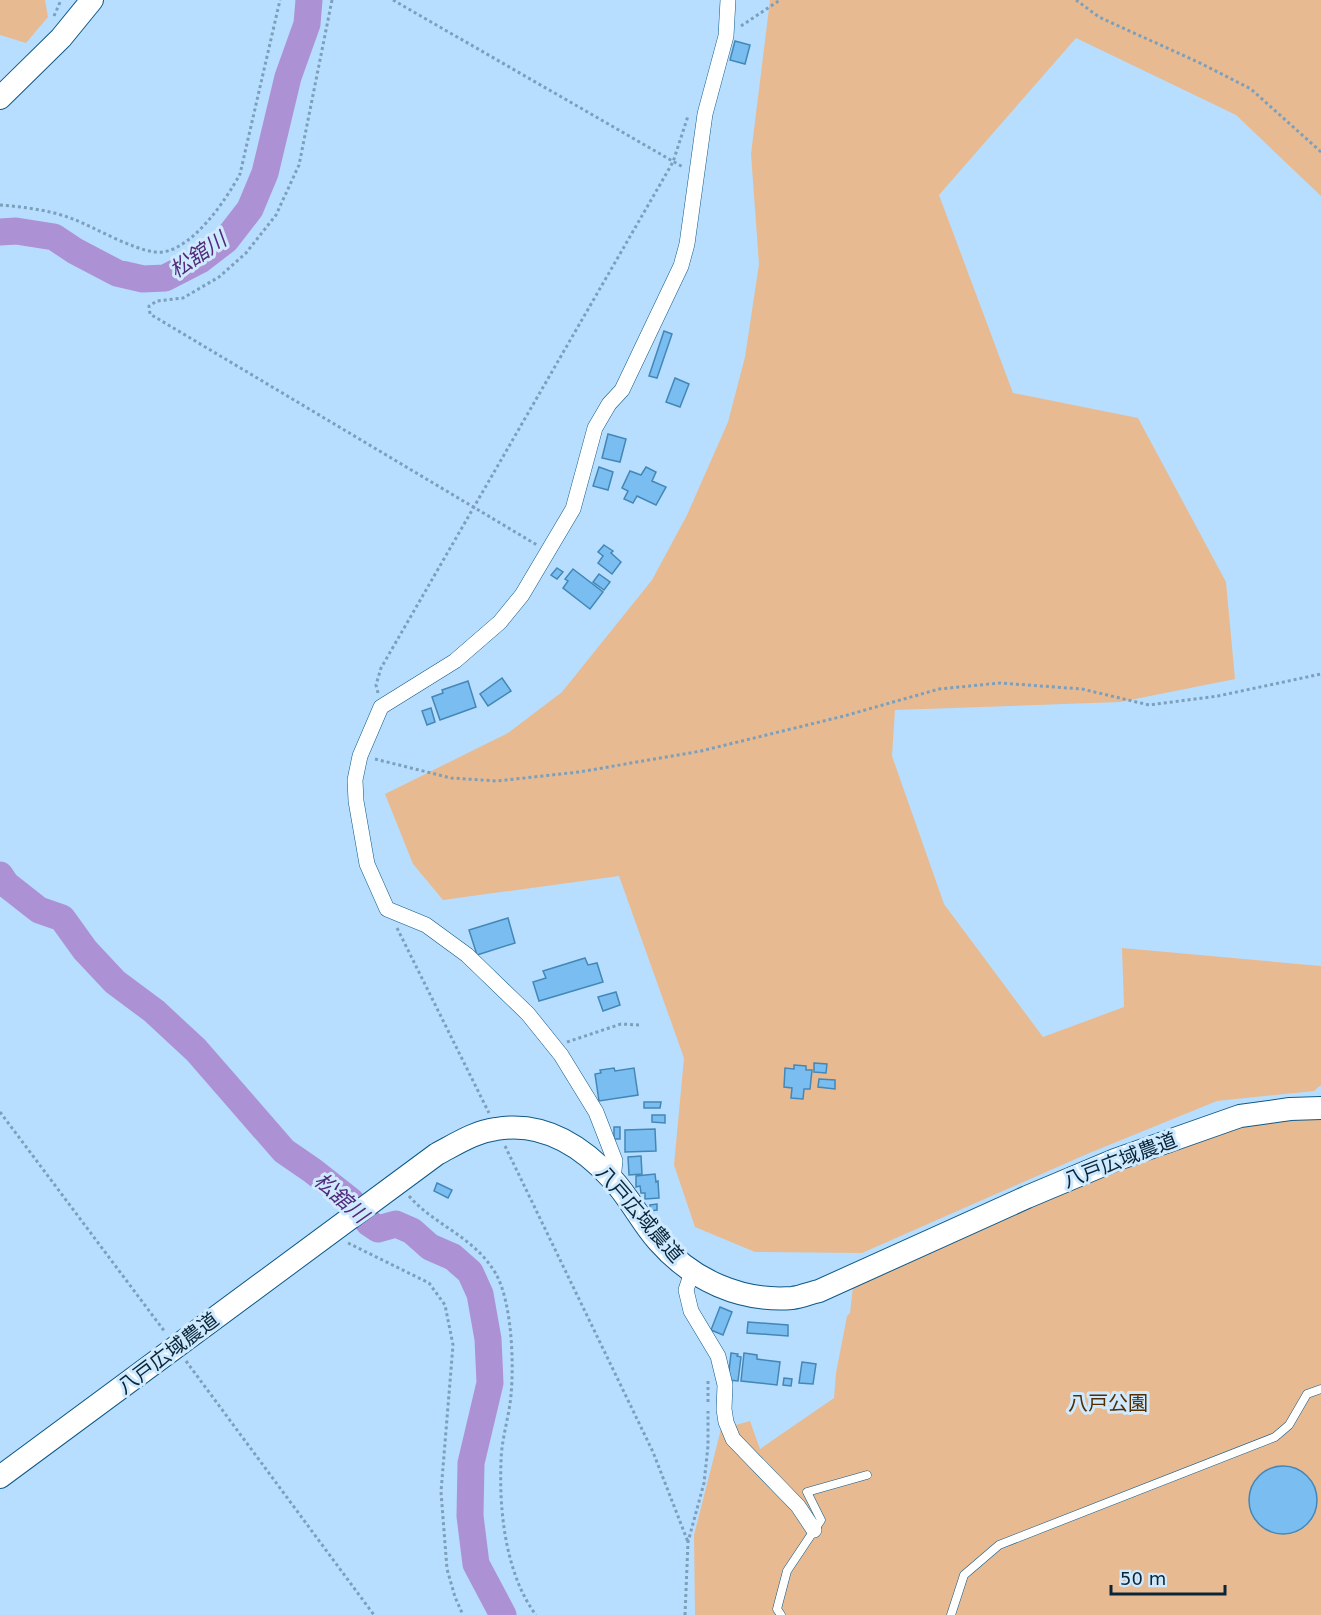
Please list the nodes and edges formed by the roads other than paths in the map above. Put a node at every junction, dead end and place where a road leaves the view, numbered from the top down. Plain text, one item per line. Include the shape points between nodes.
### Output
1 (92, 0) edge
2 (728, 0) edge
3 (0, 98) edge
4 (1321, 1108) edge
5 (613, 1179) junction
6 (692, 1272) junction
7 (1321, 1389) edge
8 (867, 1475) dead end
9 (0, 1477) edge
10 (814, 1530) junction
11 (781, 1615) edge
12 (951, 1615) edge

1 - 3 street via 61,38
2 - 5 street via 726,36 705,114 681,266 622,390 595,428 573,509 522,595 500,622 455,661 381,707 360,756 355,780 367,864 387,909 426,926 467,955 528,1014 596,1112 615,1161
4 - 6 street, 八戸広域農道 via 1240,1116 1115,1160 819,1291 793,1298 761,1297 719,1287
5 - 6 street, 八戸広域農道 via 658,1241
5 - 9 street, 八戸広域農道 via 569,1142 545,1131 519,1128 475,1134 437,1154
6 - 10 street via 686,1290 691,1311 718,1356 725,1385 726,1422 733,1439 798,1506
7 - 12 lane via 1307,1394 1289,1425 1275,1437 999,1545 964,1575
8 - 10 lane via 807,1492 821,1520
10 - 11 lane via 787,1571 777,1609

